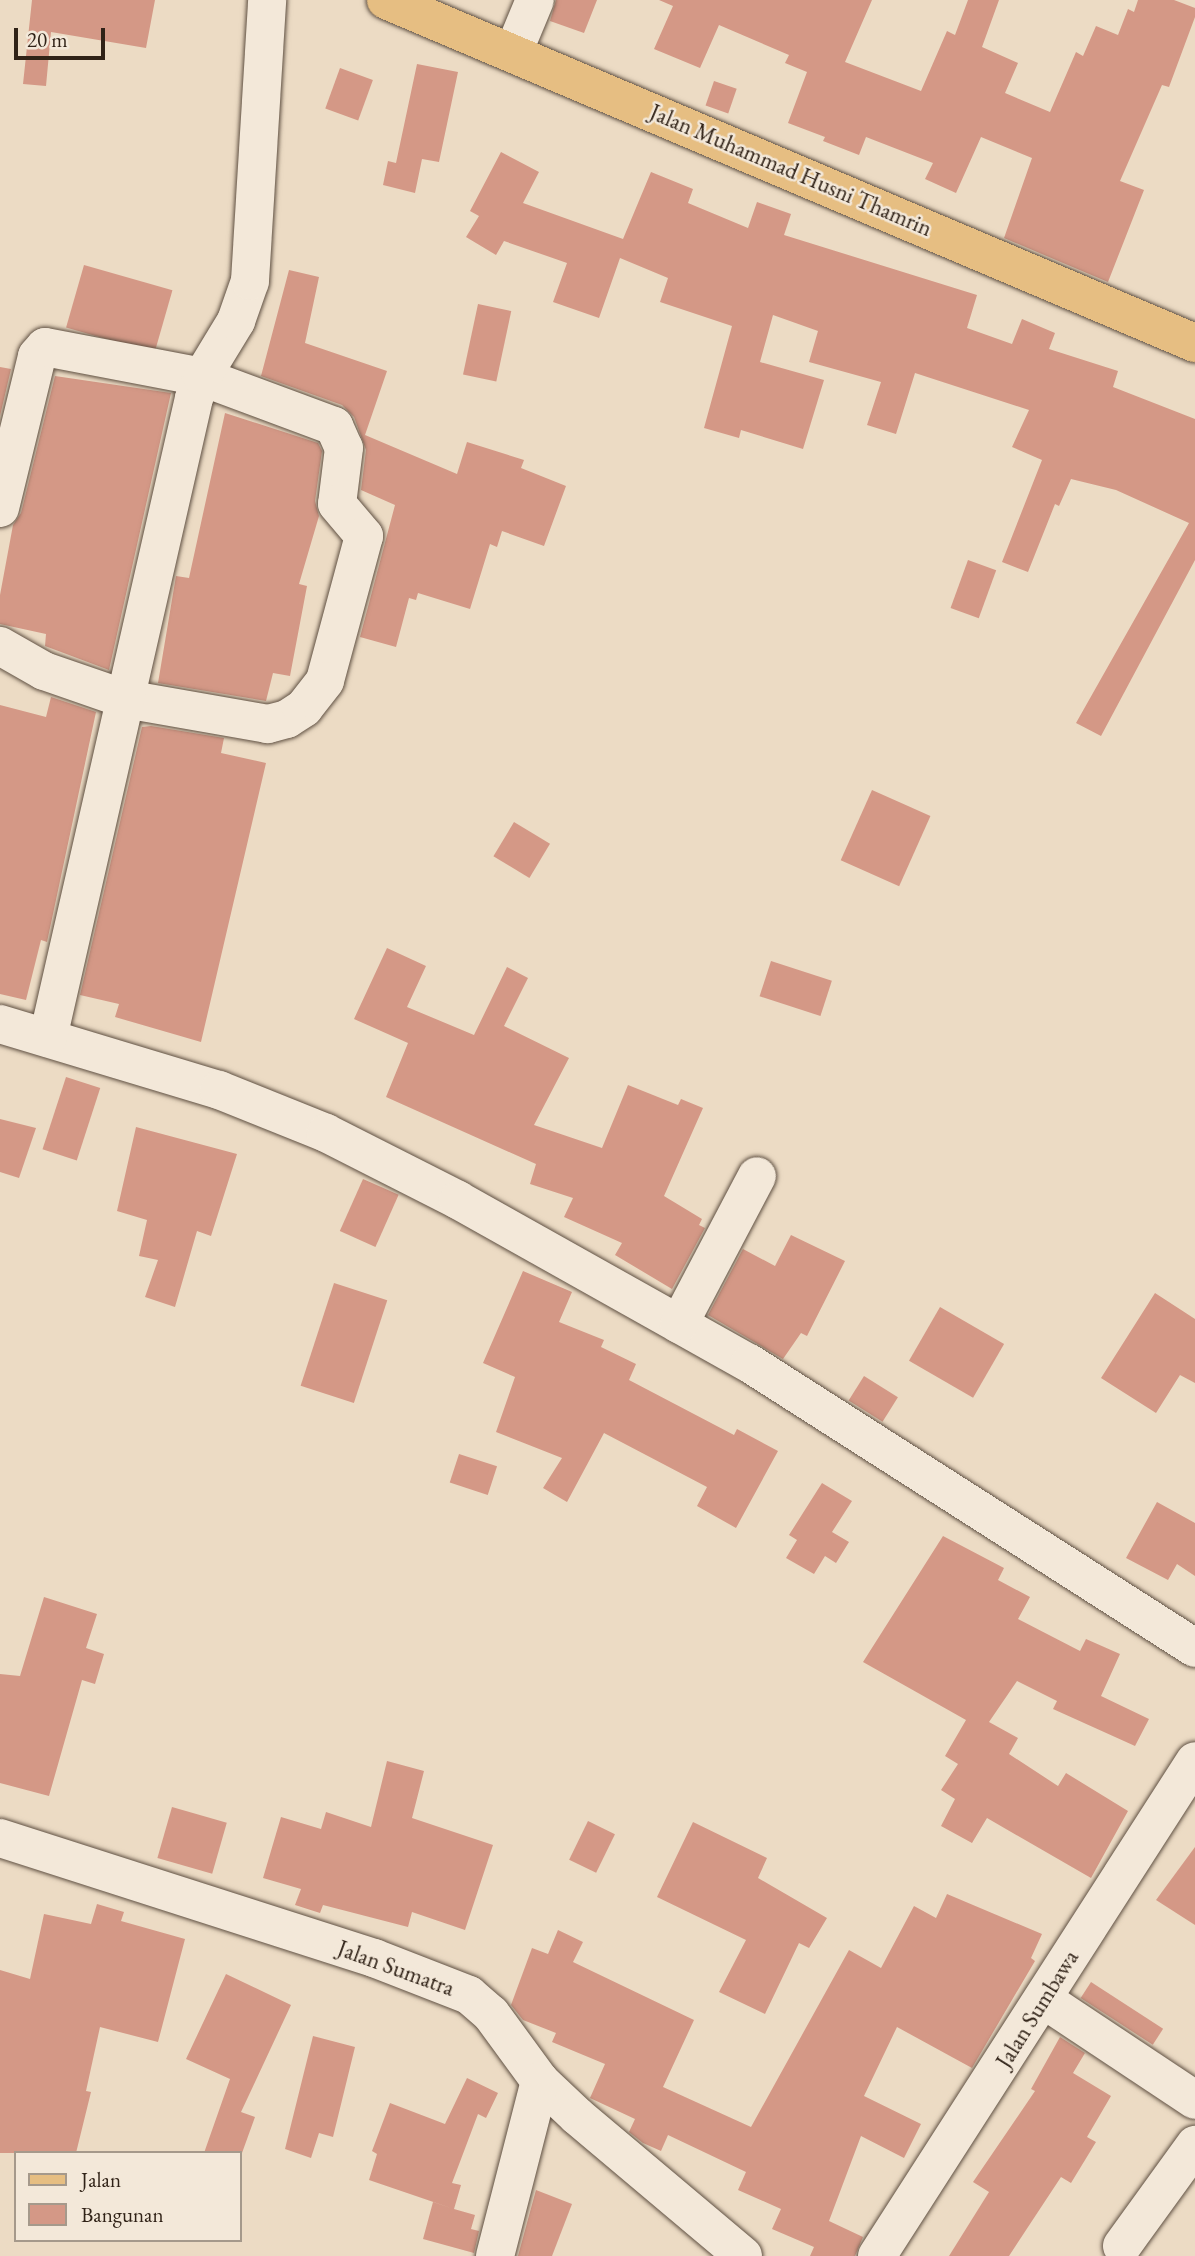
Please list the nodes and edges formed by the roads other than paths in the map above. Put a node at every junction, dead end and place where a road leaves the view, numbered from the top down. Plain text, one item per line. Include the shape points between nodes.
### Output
1 (267, 0) edge
2 (386, 0) edge
3 (534, 0) edge
4 (513, 53) junction
5 (1192, 335) edge
6 (202, 377) junction
7 (0, 508) edge
8 (0, 646) edge
9 (125, 699) junction
10 (0, 1024) edge
11 (48, 1038) junction
12 (757, 1176) dead end
13 (679, 1324) junction
14 (1195, 1648) edge
15 (1195, 1761) edge
16 (0, 1838) edge
17 (1043, 1999) junction
18 (540, 2081) junction
19 (1195, 2100) edge
20 (1195, 2145) edge
21 (1122, 2246) dead end
22 (495, 2256) edge
23 (743, 2256) edge
24 (877, 2256) edge

1 - 6 street via 250,281 236,321
2 - 4 main road, Jalan Muhammad Husni Thamrin
3 - 4 street
4 - 5 main road, Jalan Muhammad Husni Thamrin
6 - 7 street via 42,348
6 - 9 street
6 - 9 street via 334,426 341,433 344,448 337,504 363,533 363,542 333,660 320,689 304,708 268,724
8 - 9 street via 44,671
9 - 11 street
10 - 11 street
11 - 13 street via 219,1090 326,1133 458,1200
12 - 13 street
13 - 14 street via 772,1377
15 - 17 street, Jalan Sumbawa
16 - 18 street, Jalan Sumatra via 374,1958 469,1995 491,2014
17 - 19 street
17 - 24 street, Jalan Sumbawa
18 - 22 street
18 - 23 street, Jalan Sumatra via 631,2165
20 - 21 street

